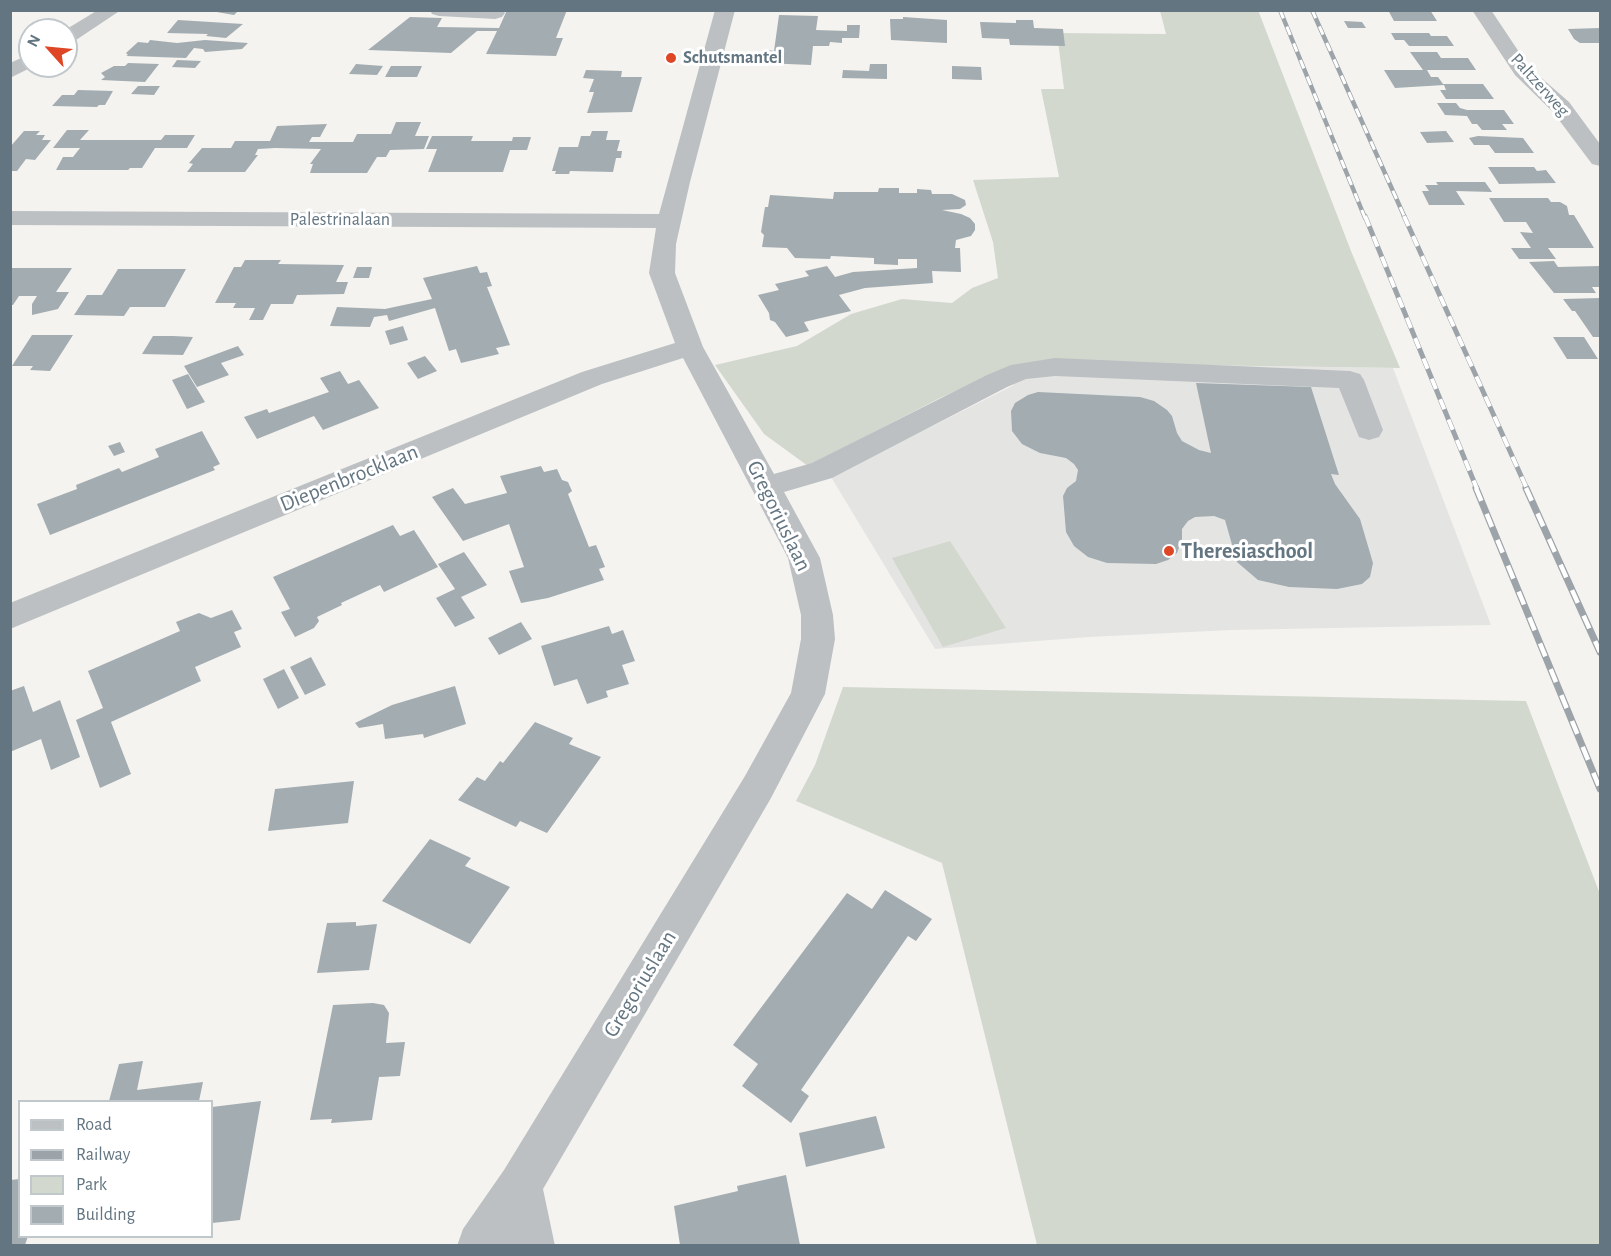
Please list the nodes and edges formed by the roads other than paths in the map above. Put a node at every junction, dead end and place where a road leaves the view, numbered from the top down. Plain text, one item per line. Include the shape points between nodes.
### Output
1 (112, 10) edge
2 (439, 10) edge
3 (725, 10) edge
4 (1481, 10) edge
5 (495, 13) dead end
6 (78, 31) edge
7 (1600, 159) edge
8 (10, 218) edge
9 (670, 221) junction
10 (690, 347) junction
11 (1369, 430) dead end
12 (766, 486) junction
13 (10, 617) edge
14 (520, 1186) junction
15 (480, 1245) edge
16 (532, 1245) edge

1 - 6 street
2 - 5 street
3 - 9 street, Gregoriuslaan
4 - 7 street, Paltzerweg via 1522,70 1561,107
8 - 9 street, Palestrinalaan
9 - 10 street, Gregoriuslaan via 662,273
10 - 12 street, Gregoriuslaan
10 - 13 street, Diepenbrocklaan via 592,378
11 - 12 street via 1350,380 1055,367 1013,375 822,471
12 - 14 street, Gregoriuslaan via 804,558 814,596 818,639 808,694 758,787
14 - 15 street, Gregoriuslaan
14 - 16 street

